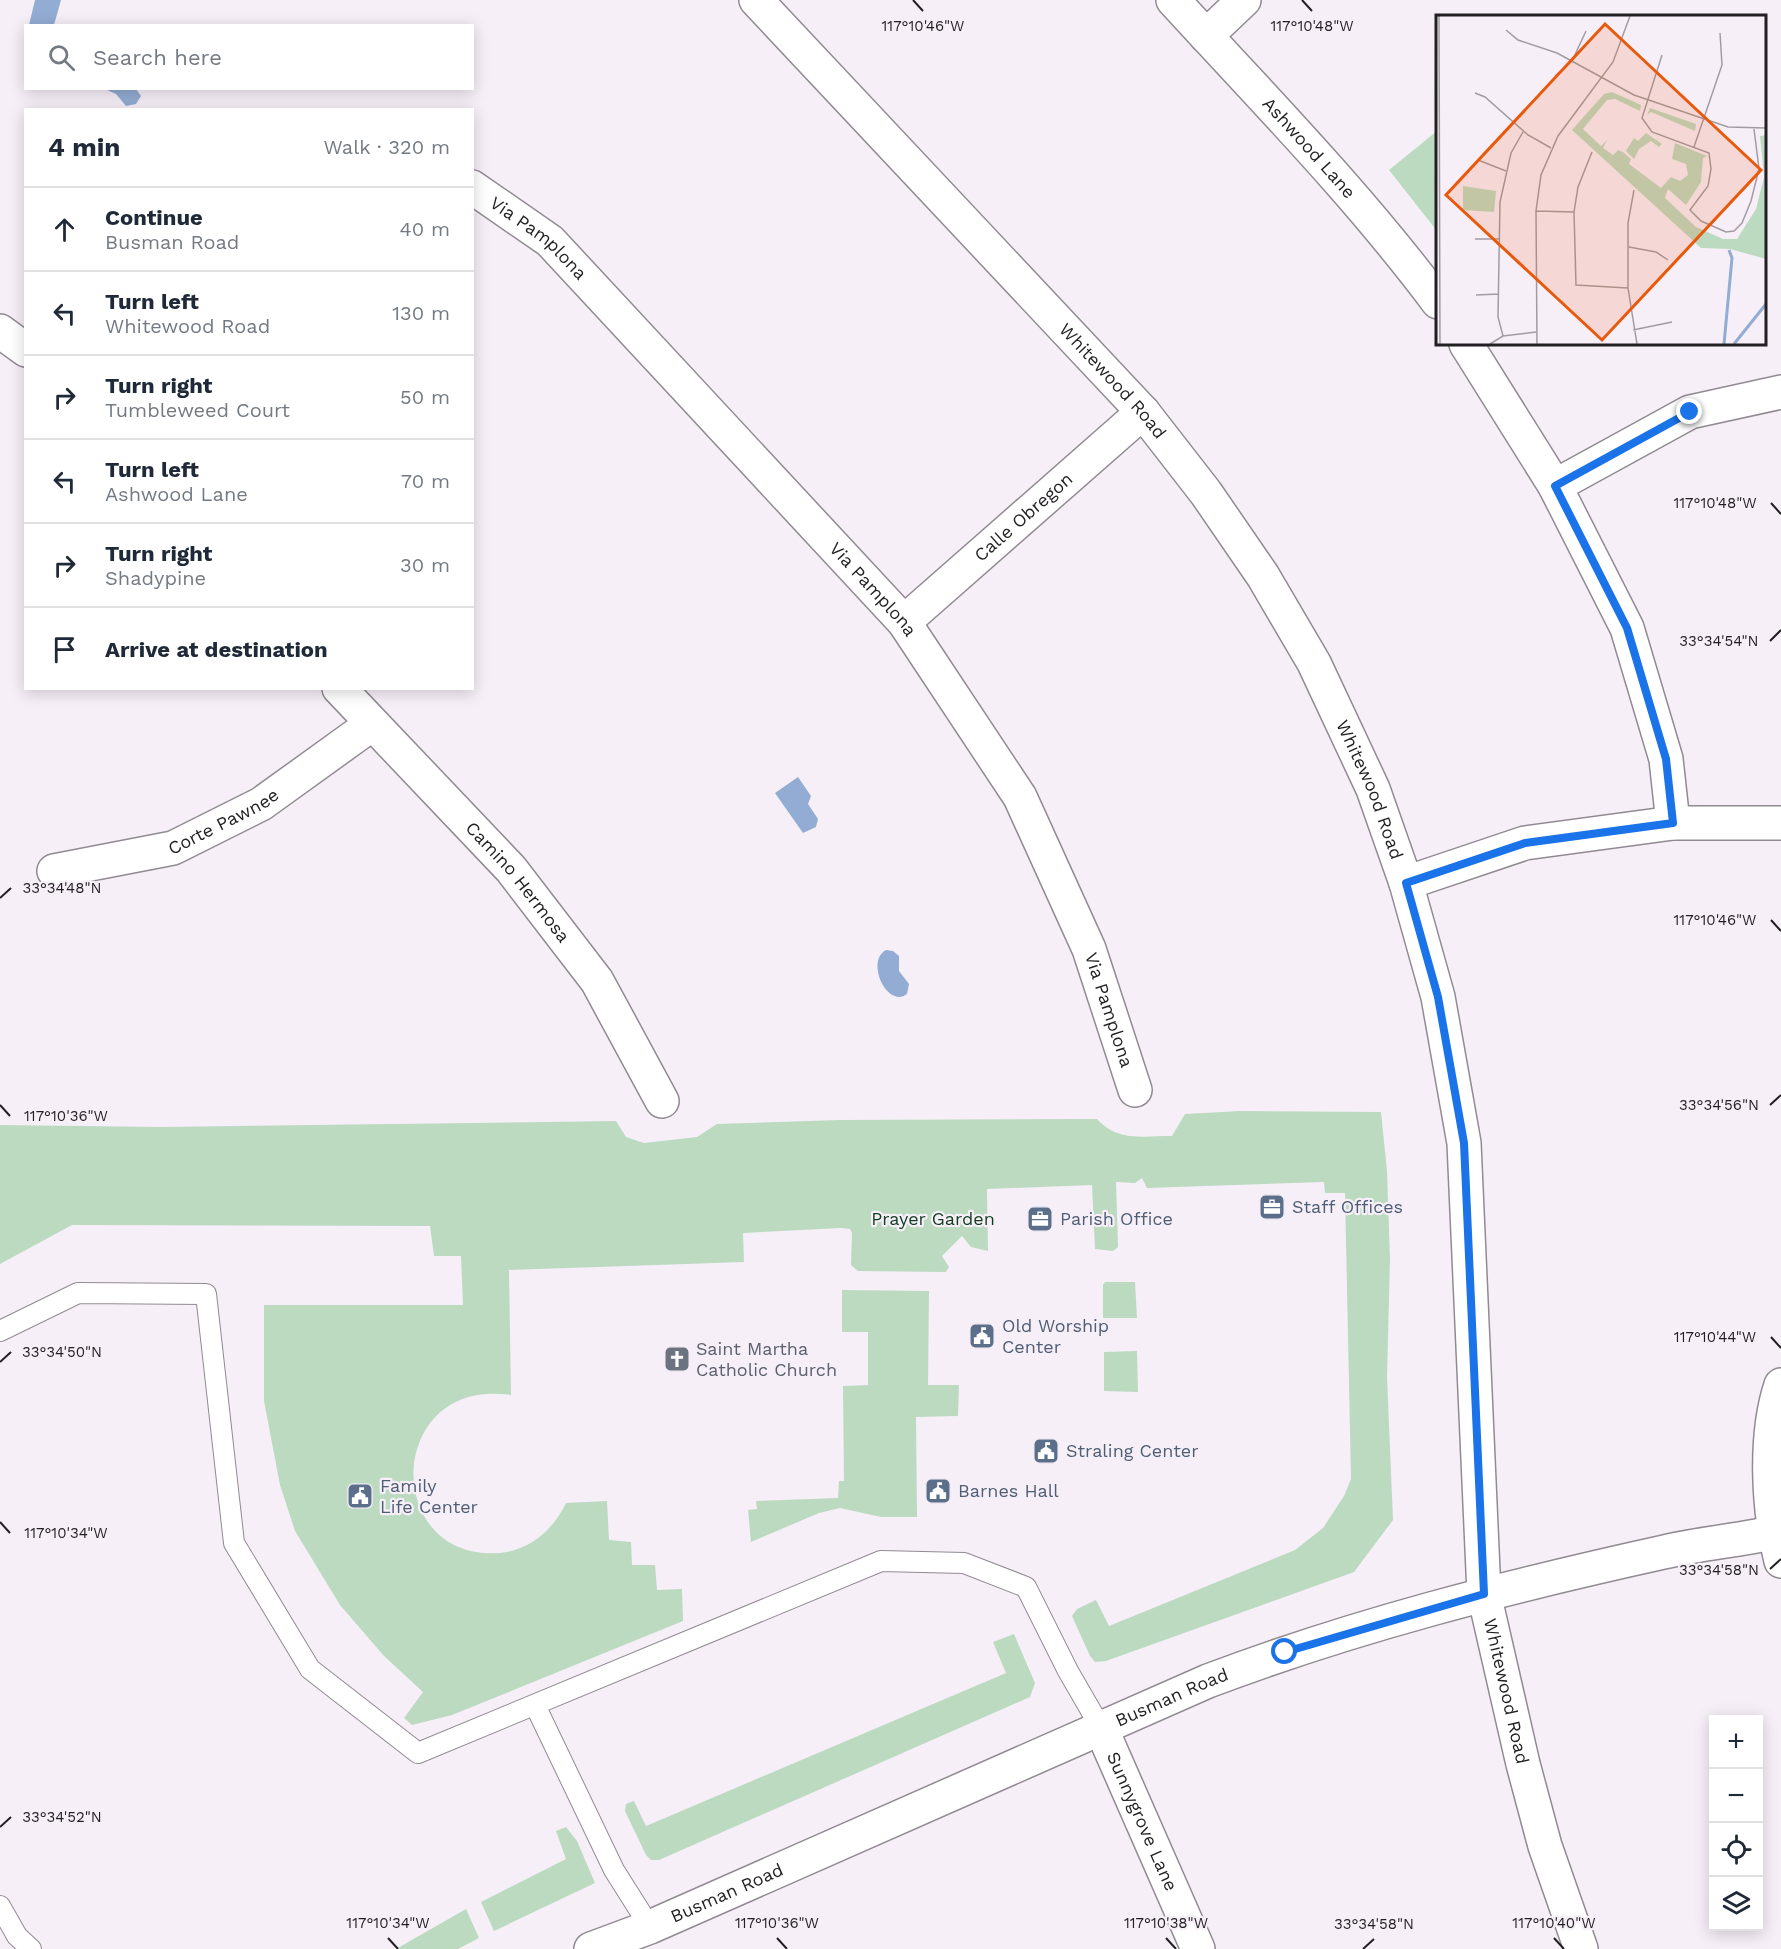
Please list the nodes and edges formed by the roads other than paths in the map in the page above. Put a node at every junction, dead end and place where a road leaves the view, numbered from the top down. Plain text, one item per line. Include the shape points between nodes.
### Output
1 (756, 0) edge
2 (1173, 0) edge
3 (1244, 0) edge
4 (1206, 36) junction
5 (474, 188) edge
6 (1436, 301) edge
7 (0, 331) edge
8 (1467, 345) edge
9 (24, 349) edge
10 (1781, 392) edge
11 (1143, 412) junction
12 (1555, 486) junction
13 (904, 622) junction
14 (341, 690) edge
15 (372, 724) junction
16 (1673, 823) junction
17 (1781, 823) edge
18 (54, 871) dead end
19 (1406, 883) junction
20 (1135, 1090) dead end
21 (662, 1101) dead end
22 (0, 1331) edge
23 (1781, 1385) edge
24 (1779, 1542) edge
25 (1484, 1594) junction
26 (535, 1705) junction
27 (1101, 1728) junction
28 (0, 1906) edge
29 (654, 1938) edge
30 (31, 1949) edge
31 (591, 1949) edge
32 (1198, 1949) edge
33 (1581, 1949) edge

1 - 11 street, Whitewood Road
2 - 4 street, Ashwood Lane
3 - 4 street
4 - 6 street, Ashwood Lane via 1410,264
5 - 13 street, Via Pamplona via 550,241
7 - 9 street
8 - 12 street
10 - 12 street via 1690,412
11 - 13 street, Calle Obregon
11 - 19 street, Whitewood Road via 1206,493 1314,663 1373,789
12 - 16 street via 1627,628 1666,759
13 - 20 street, Via Pamplona via 1020,797 1089,949
14 - 15 street, Camino Hermosa
15 - 18 street, Corte Pawnee via 261,804 173,848
15 - 21 street, Camino Hermosa via 511,869 597,981
16 - 17 street
16 - 19 street via 1525,843
19 - 25 street, Whitewood Road via 1438,997 1464,1143
22 - 26 lane via 78,1293 206,1294 234,1543 310,1669 418,1754
23 - 24 street via 1770,1465
24 - 25 street, Busman Road via 1667,1551
25 - 27 street, Busman Road via 1285,1652
25 - 33 street, Whitewood Road via 1522,1764 1545,1846
26 - 27 lane via 881,1561 964,1563 1026,1587
26 - 29 lane via 614,1870
27 - 29 street, Busman Road
27 - 32 street, Sunnygrove Lane
28 - 30 lane via 17,1936
29 - 31 street, Busman Road

